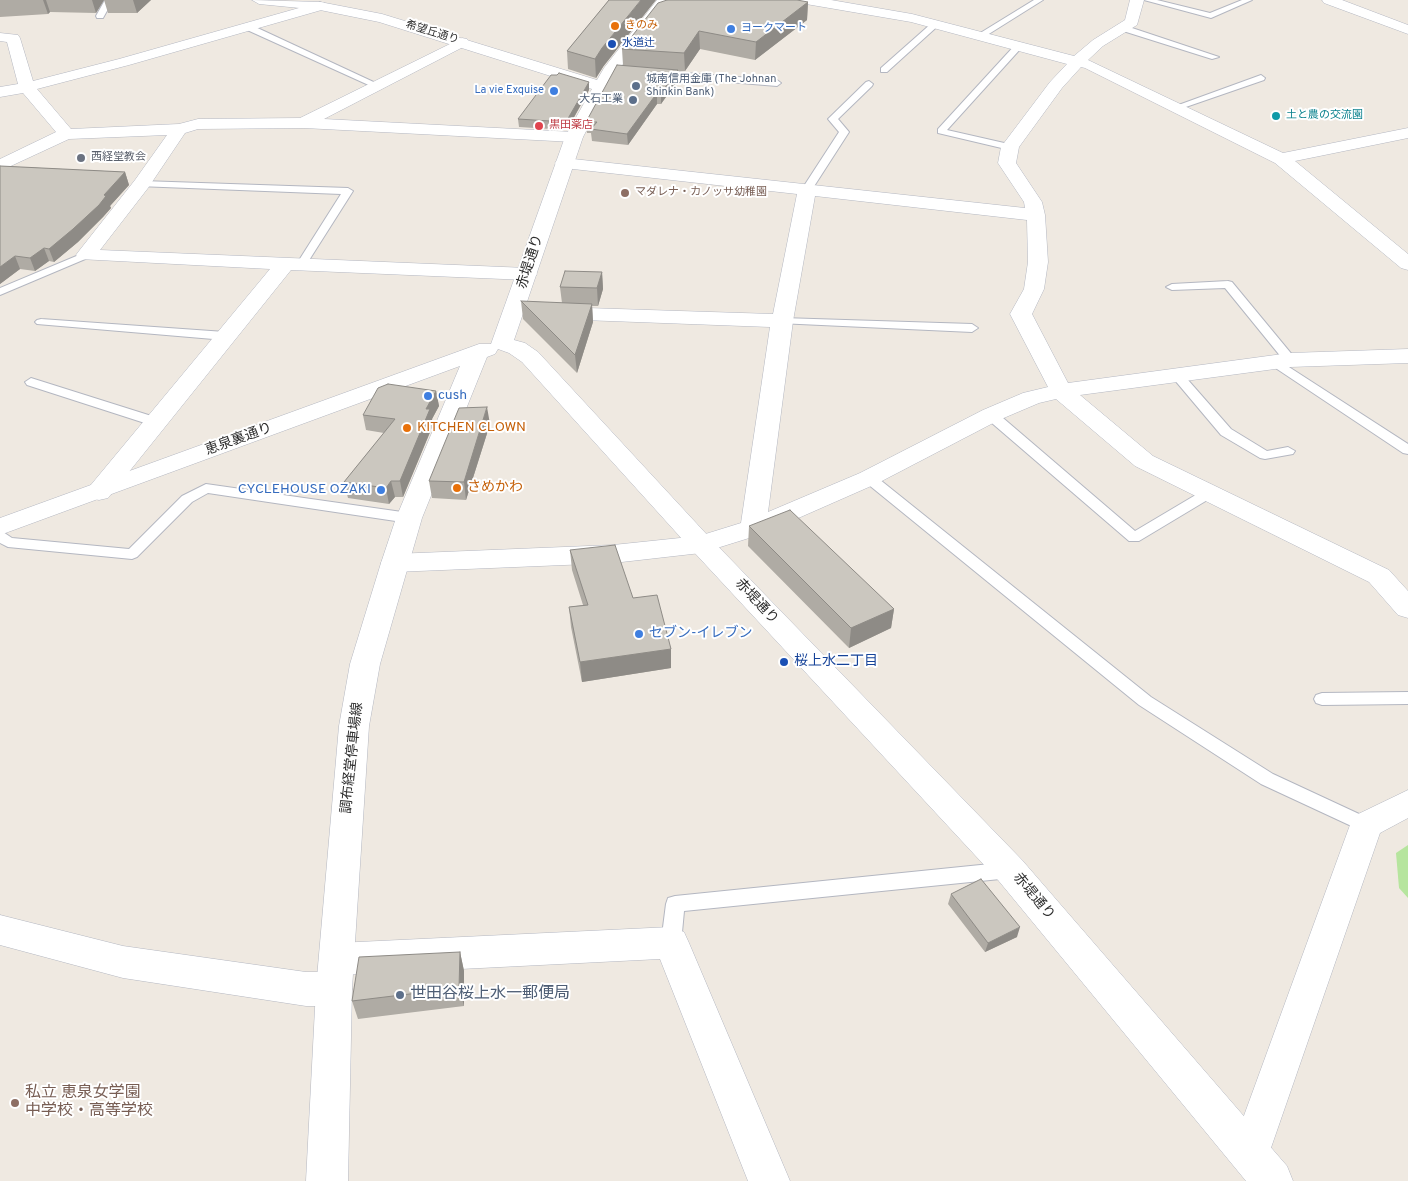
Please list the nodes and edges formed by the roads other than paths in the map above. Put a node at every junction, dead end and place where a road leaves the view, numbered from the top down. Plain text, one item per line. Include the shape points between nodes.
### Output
1 (109, 0) edge
2 (259, 0) edge
3 (664, 0) edge
4 (806, 0) edge
5 (1039, 0) edge
6 (1137, 0) edge
7 (1148, 0) edge
8 (1248, 0) edge
9 (1332, 0) edge
10 (311, 4) edge
11 (679, 6) edge
12 (100, 16) dead end
13 (651, 16) junction
14 (936, 24) junction
15 (248, 27) junction
16 (1123, 28) junction
17 (1408, 30) edge
18 (981, 35) junction
19 (0, 37) edge
20 (462, 42) junction
21 (1019, 46) junction
22 (1215, 57) dead end
23 (1077, 62) junction
24 (884, 70) dead end
25 (648, 73) edge
26 (610, 76) junction
27 (1261, 78) dead end
28 (777, 83) dead end
29 (869, 84) dead end
30 (376, 85) junction
31 (27, 87) junction
32 (0, 92) edge
33 (1177, 107) junction
34 (304, 123) junction
35 (178, 129) junction
36 (1408, 133) edge
37 (66, 134) junction
38 (574, 137) junction
39 (1010, 147) junction
40 (1280, 159) junction
41 (564, 163) junction
42 (0, 166) edge
43 (142, 184) junction
44 (808, 189) junction
45 (1036, 215) junction
46 (86, 255) junction
47 (1408, 263) edge
48 (292, 265) junction
49 (527, 274) junction
50 (0, 280) edge
51 (19, 283) junction
52 (1172, 286) dead end
53 (0, 292) edge
54 (514, 312) junction
55 (782, 321) junction
56 (41, 322) dead end
57 (972, 328) dead end
58 (226, 336) junction
59 (490, 348) junction
60 (1408, 356) edge
61 (1283, 361) junction
62 (1177, 375) junction
63 (31, 382) dead end
64 (1061, 391) junction
65 (991, 415) junction
66 (156, 422) junction
67 (1408, 450) edge
68 (1288, 451) dead end
69 (869, 478) junction
70 (99, 492) junction
71 (1209, 492) junction
72 (409, 518) junction
73 (0, 528) edge
74 (753, 528) junction
75 (0, 535) edge
76 (701, 544) junction
77 (394, 563) junction
78 (1408, 608) edge
79 (1408, 698) edge
80 (1322, 699) dead end
81 (1408, 803) edge
82 (1366, 826) junction
83 (1010, 870) junction
84 (0, 930) edge
85 (670, 943) junction
86 (335, 974) junction
87 (1250, 1154) junction
88 (327, 1181) edge
89 (769, 1181) edge
90 (1272, 1181) edge

1 - 12 lane
2 - 10 street, 希望丘通り
3 - 13 street
4 - 14 street
5 - 18 lane
6 - 16 street via 1132,22
7 - 8 lane via 1211,16
9 - 17 street
10 - 15 street
10 - 20 street, 希望丘通り via 382,18
11 - 13 street
13 - 26 street, 赤堤通り
14 - 18 street
14 - 24 lane
15 - 30 lane
15 - 31 street
16 - 22 lane
16 - 23 street via 1098,43
18 - 21 street
19 - 31 street via 13,38
20 - 26 street, 希望丘通り
20 - 30 street
21 - 23 street
21 - 39 lane via 941,131
23 - 33 street via 1090,65
23 - 39 street
25 - 28 lane
26 - 38 street, 赤堤通り
27 - 33 lane
29 - 44 lane via 833,119 844,132
30 - 34 street
31 - 32 street
31 - 37 street
33 - 40 street
34 - 35 street via 198,124
34 - 38 street
35 - 37 street
35 - 43 street
36 - 40 street
37 - 42 street
38 - 41 street, 赤堤通り
39 - 45 street via 1007,163 1033,202
40 - 47 street
41 - 44 street
41 - 49 street, 赤堤通り
43 - 46 street
43 - 48 lane via 348,191
44 - 45 street
44 - 55 street
45 - 64 street via 1034,289 1021,314
46 - 48 street
46 - 51 lane
48 - 49 street
48 - 58 street
49 - 54 street, 赤堤通り
50 - 51 lane
51 - 53 lane
52 - 61 lane via 1228,284
54 - 55 street
54 - 59 street, 赤堤通り
55 - 57 lane
55 - 74 street
56 - 58 lane
58 - 66 street
59 - 70 street, 恵泉裏通り
59 - 72 street, 調布経堂停車場線
59 - 76 street, 赤堤通り via 517,348 530,357
60 - 61 street
61 - 62 street
61 - 67 lane
62 - 64 street
62 - 68 lane via 1226,432 1265,455
63 - 66 lane
64 - 65 street via 1031,398
64 - 71 street via 1144,460
65 - 69 street
65 - 71 lane via 1134,538
66 - 70 street
69 - 74 street
69 - 82 lane via 1145,701 1267,780
70 - 73 street, 恵泉裏通り
71 - 78 street via 1380,576
72 - 75 lane via 206,488 187,499 132,554 8,542
72 - 77 street, 調布経堂停車場線
74 - 76 street
76 - 77 street via 613,554
76 - 83 street, 赤堤通り
77 - 86 street, 調布経堂停車場線 via 365,664 354,726
79 - 80 lane
81 - 82 street
82 - 87 street
83 - 85 lane via 675,904
83 - 87 street, 赤堤通り
84 - 86 street via 123,962 306,989
85 - 86 street
85 - 89 street
86 - 88 street, 調布経堂停車場線
87 - 90 street, 赤堤通り

